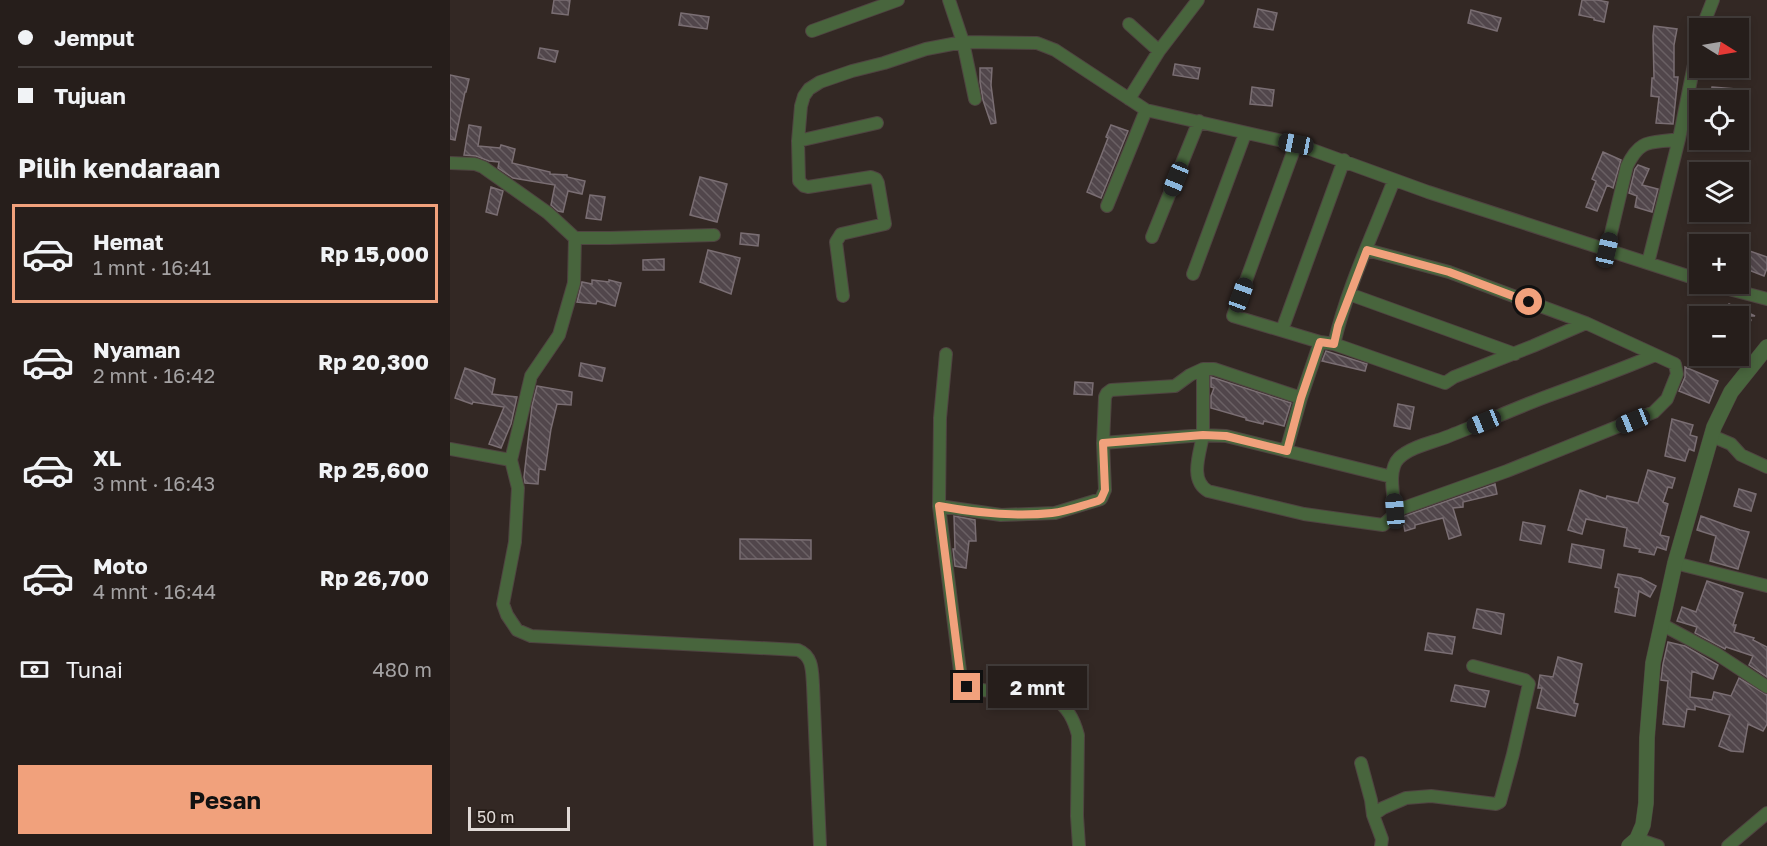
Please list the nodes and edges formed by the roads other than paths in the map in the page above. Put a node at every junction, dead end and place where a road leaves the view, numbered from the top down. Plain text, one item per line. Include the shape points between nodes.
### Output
1 (898, 0) edge
2 (949, 0) edge
3 (1198, 0) edge
4 (1713, 0) edge
5 (1706, 18) edge
6 (1129, 24) dead end
7 (812, 31) dead end
8 (963, 42) junction
9 (1160, 51) junction
10 (1691, 78) edge
11 (975, 99) dead end
12 (1129, 99) junction
13 (1146, 110) junction
14 (1199, 121) junction
15 (877, 123) dead end
16 (1245, 134) junction
17 (1679, 139) junction
18 (798, 141) junction
19 (1296, 144) junction
20 (1344, 160) junction
21 (450, 163) edge
22 (1394, 180) junction
23 (1107, 206) dead end
24 (714, 234) dead end
25 (1152, 237) dead end
26 (574, 238) junction
27 (1367, 250) junction
28 (1607, 250) junction
29 (1648, 263) junction
30 (1193, 274) dead end
31 (1689, 276) edge
32 (1350, 294) junction
33 (1748, 294) edge
34 (843, 296) dead end
35 (1767, 299) edge
36 (1586, 323) junction
37 (1282, 330) junction
38 (1320, 342) junction
39 (1334, 344) junction
40 (1767, 347) edge
41 (946, 354) dead end
42 (1515, 354) junction
43 (1655, 355) junction
44 (1203, 369) junction
45 (1301, 398) junction
46 (1203, 435) junction
47 (1712, 435) junction
48 (1103, 443) junction
49 (450, 448) edge
50 (1287, 451) junction
51 (511, 460) junction
52 (1767, 466) edge
53 (1392, 477) junction
54 (939, 506) junction
55 (1395, 511) junction
56 (1675, 563) junction
57 (1767, 586) edge
58 (1661, 624) junction
59 (1473, 666) dead end
60 (1767, 687) edge
61 (1361, 763) dead end
62 (1767, 813) edge
63 (1373, 815) junction
64 (1633, 843) edge
65 (820, 846) edge
66 (1079, 846) edge
67 (1381, 846) edge
68 (1658, 846) edge
69 (1728, 846) edge

1 - 7 street
2 - 8 street
3 - 9 street
4 - 5 street
6 - 9 street
8 - 11 street
8 - 12 street via 1037,43 1055,50
8 - 18 street via 820,82 804,96
9 - 12 street
10 - 17 street
12 - 13 street
13 - 14 street
13 - 23 street
14 - 16 street
14 - 25 street
15 - 18 street
16 - 19 street
16 - 30 street
17 - 28 street via 1643,144 1631,156
17 - 29 street
18 - 34 street via 799,181 804,186 871,177 878,183 885,224 841,234 836,242
19 - 20 street
19 - 37 street via 1233,316
20 - 22 street
20 - 37 street
21 - 26 street via 483,166 548,213
22 - 27 street
22 - 28 street
24 - 26 street
26 - 51 street via 574,283 559,335 531,376
27 - 32 street
27 - 36 street via 1449,272
28 - 29 street
29 - 31 street
32 - 39 street
32 - 42 street
33 - 35 street
36 - 42 street
36 - 43 street
37 - 38 street
38 - 39 street
38 - 45 street
39 - 42 street via 1445,382
40 - 47 street via 1731,392
41 - 54 street via 940,418
43 - 53 street via 1418,447 1399,458
43 - 55 street via 1675,364 1677,374 1667,399 1654,412
44 - 45 street via 1214,369
44 - 46 street
44 - 48 street via 1175,386 1111,390 1105,397
45 - 50 street
46 - 48 street
46 - 50 street via 1226,436
46 - 55 street via 1197,474 1200,485 1208,491 1304,514 1383,525
47 - 52 street via 1731,444 1741,455
47 - 56 street
48 - 54 street via 1105,490 1098,501 1055,513 1001,515
49 - 51 street
50 - 53 street
51 - 65 street via 518,488 515,542 503,604 517,630 531,636 798,650 806,654 813,685
53 - 55 street
54 - 66 street via 963,685 1054,698 1065,704 1078,735
56 - 57 street
56 - 58 street
58 - 60 street
58 - 64 street via 1653,663 1646,803 1643,825
59 - 63 street via 1528,684 1500,802 1431,796 1406,798
61 - 63 street
62 - 69 street
63 - 67 street
64 - 68 street

